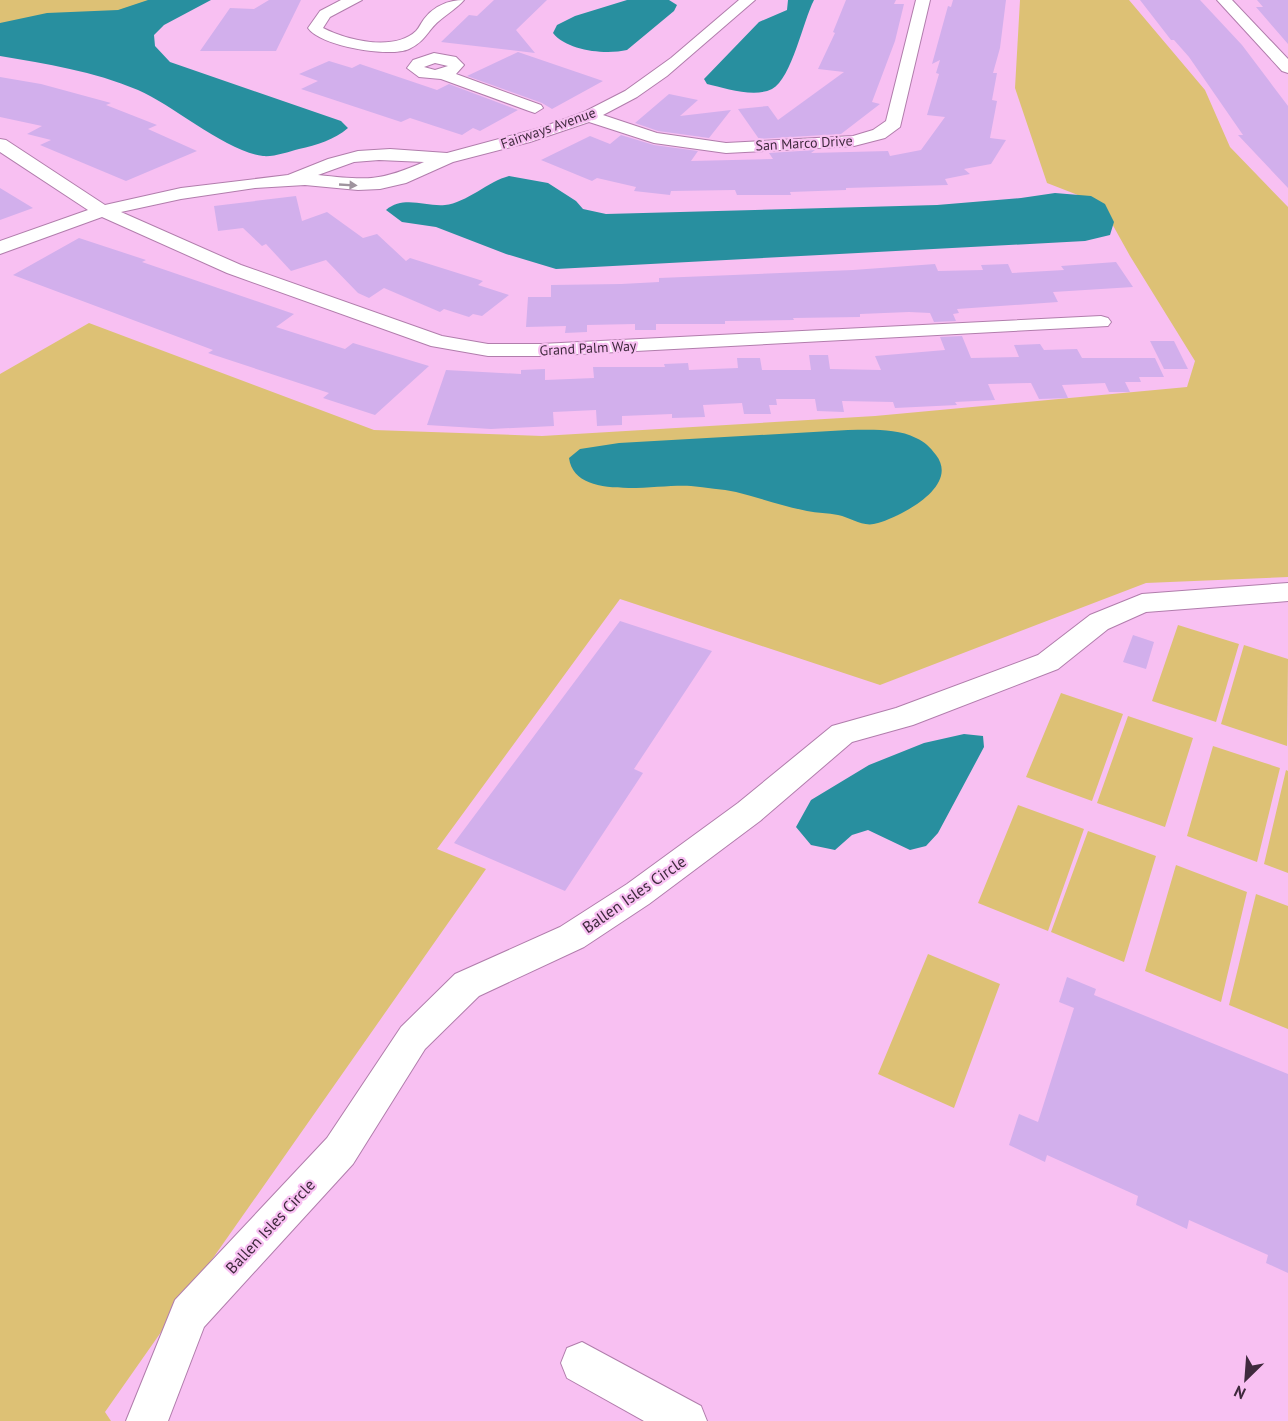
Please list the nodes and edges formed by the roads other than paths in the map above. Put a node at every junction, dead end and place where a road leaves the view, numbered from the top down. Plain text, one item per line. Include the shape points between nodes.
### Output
1 (355, 0) edge
2 (431, 0) edge
3 (748, 0) edge
4 (923, 0) edge
5 (1224, 0) edge
6 (453, 2) edge
7 (403, 46) junction
8 (1288, 68) edge
9 (535, 108) dead end
10 (588, 116) junction
11 (0, 144) edge
12 (456, 156) junction
13 (269, 182) junction
14 (101, 210) junction
15 (0, 248) edge
16 (1101, 322) dead end
17 (1288, 592) edge
18 (582, 1363) dead end
19 (147, 1421) edge
20 (686, 1421) edge

1 - 7 street via 318,20 318,32 358,46
2 - 6 street
3 - 10 street, Fairways Avenue via 652,80
4 - 10 street, San Marco Drive via 894,123 868,138 749,147 701,146 654,138
5 - 8 street
6 - 7 street via 431,20 422,34
7 - 9 street via 423,60 416,65 417,71 442,74
10 - 12 street, Fairways Avenue via 530,137
11 - 14 street, Grand Palm Way
12 - 13 street, Fairways Avenue via 359,156
13 -> 12 street, Fairways Avenue via 298,179 351,186 382,184
13 - 14 street, Fairways Avenue via 200,189
14 - 15 street, Fairways Avenue
14 - 16 street, Grand Palm Way via 322,302 416,336 479,349 541,350
17 - 19 street, Ballen Isles Circle via 1142,603 1099,622 1048,662 903,717 842,734 748,812 638,894 572,937 467,985 413,1038 340,1151 189,1314
18 - 20 street

